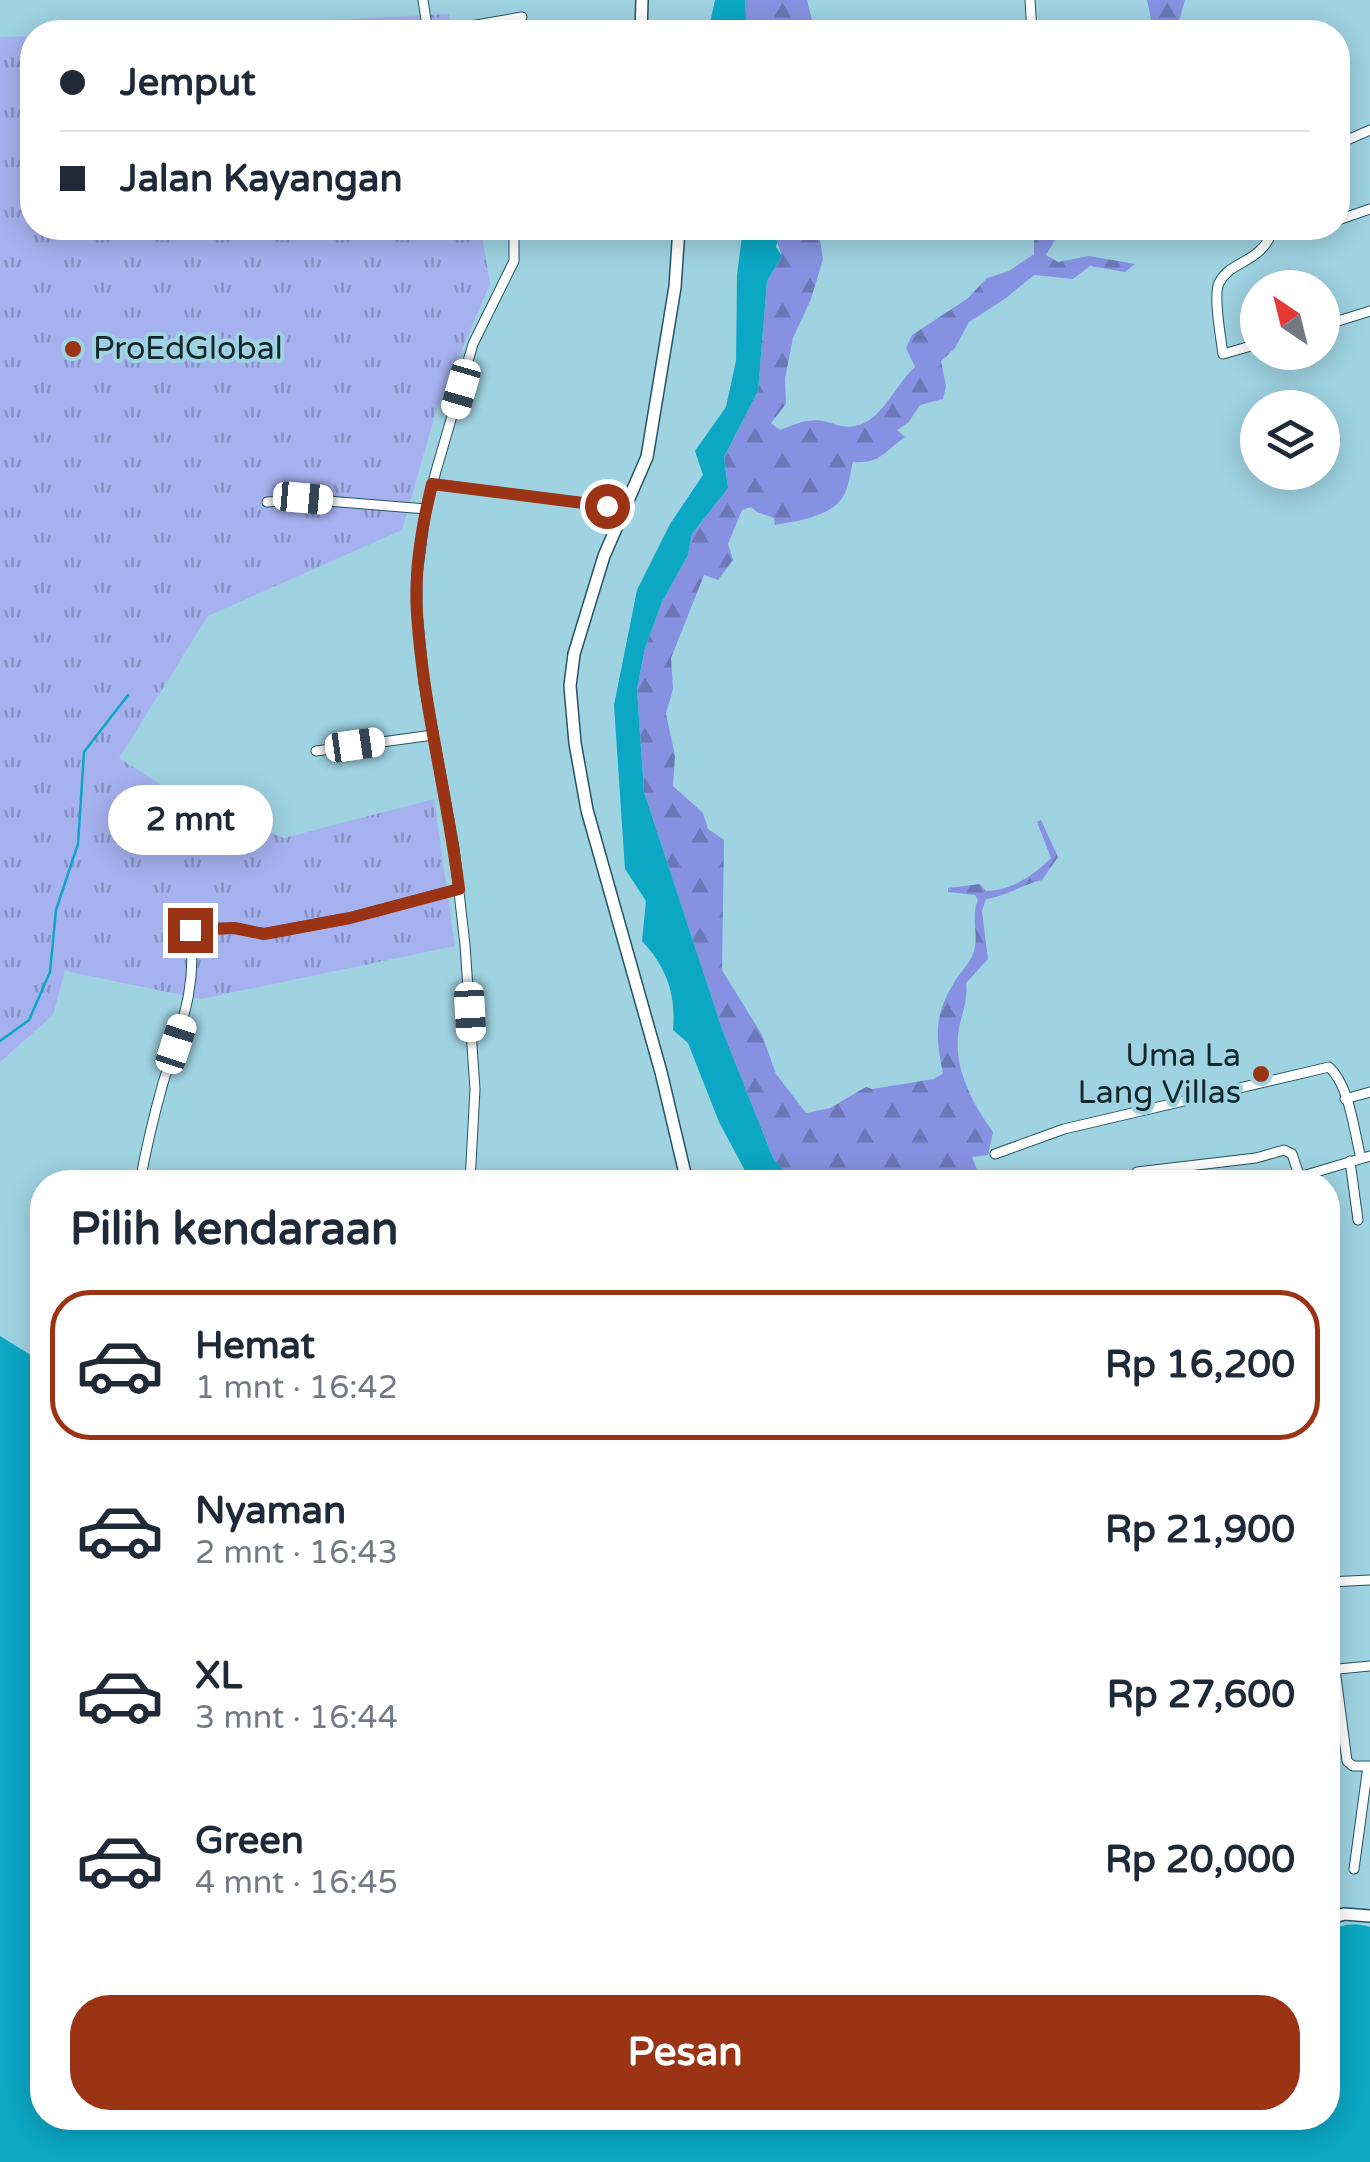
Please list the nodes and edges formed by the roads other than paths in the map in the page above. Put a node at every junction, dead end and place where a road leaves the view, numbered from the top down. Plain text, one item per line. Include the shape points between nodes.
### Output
1 (522, 17) dead end
2 (505, 20) edge
3 (514, 240) edge
4 (678, 240) edge
5 (1270, 240) edge
6 (1370, 311) edge
7 (1340, 320) edge
8 (1240, 349) edge
9 (432, 484) junction
10 (267, 502) dead end
11 (607, 506) dead end
12 (426, 509) junction
13 (433, 735) junction
14 (316, 750) dead end
15 (459, 889) junction
16 (1370, 1092) edge
17 (1345, 1099) junction
18 (996, 1154) dead end
19 (1366, 1157) edge
20 (1350, 1161) junction
21 (143, 1170) edge
22 (471, 1170) edge
23 (684, 1170) edge
24 (1154, 1170) edge
25 (1297, 1170) edge
26 (1324, 1170) edge
27 (1358, 1220) dead end
28 (1370, 1580) edge
29 (1340, 1581) edge
30 (1370, 1666) edge
31 (1340, 1669) edge
32 (1340, 1712) edge
33 (1369, 1766) edge
34 (1366, 1805) edge
35 (1354, 1869) dead end
36 (1340, 1915) edge
37 (1370, 1916) edge

1 - 2 street
3 - 9 street via 514,261 473,344
4 - 23 street via 647,456 604,556 570,686 587,810
5 - 8 street via 1218,288 1223,354
6 - 7 street
9 - 11 street
9 - 12 street
10 - 12 street via 303,498
12 - 13 street via 416,612
13 - 14 street
13 - 15 street
15 - 21 street via 264,934 190,930 188,1007
15 - 22 street via 475,1088
16 - 17 street
17 - 18 street via 1328,1068 1064,1129
17 - 19 street
19 - 20 street
20 - 26 street
20 - 27 street
24 - 25 street via 1284,1150
28 - 29 street
30 - 31 street
32 - 33 street via 1347,1761
33 - 34 street
34 - 35 street
36 - 37 street

